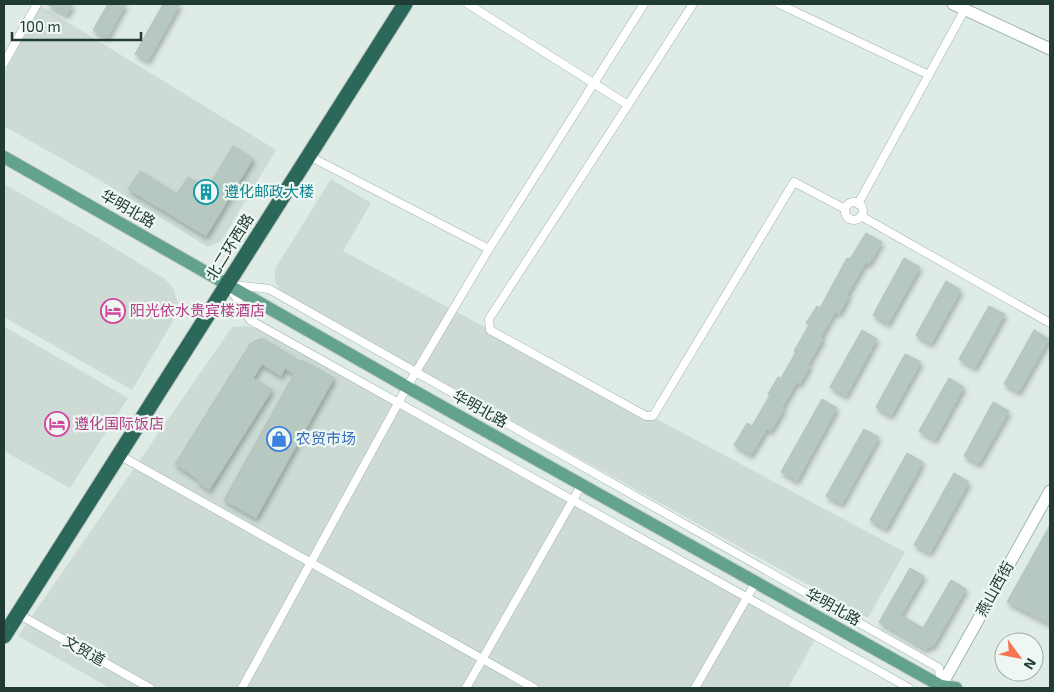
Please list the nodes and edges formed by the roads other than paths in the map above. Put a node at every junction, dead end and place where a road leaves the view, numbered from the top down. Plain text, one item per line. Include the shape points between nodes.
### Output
1 (37, 4) edge
2 (406, 4) edge
3 (468, 4) edge
4 (644, 4) edge
5 (693, 4) edge
6 (779, 4) edge
7 (953, 4) edge
8 (965, 9) junction
9 (1050, 49) edge
10 (4, 63) edge
11 (929, 76) junction
12 (594, 84) junction
13 (628, 105) junction
14 (4, 156) edge
15 (309, 156) junction
16 (858, 204) junction
17 (845, 209) junction
18 (861, 216) junction
19 (489, 249) junction
20 (227, 285) junction
21 (1050, 323) edge
22 (415, 372) junction
23 (406, 387) junction
24 (398, 402) junction
25 (119, 456) junction
26 (582, 484) junction
27 (1050, 491) edge
28 (573, 500) junction
29 (310, 563) junction
30 (756, 582) junction
31 (747, 597) junction
32 (18, 614) junction
33 (4, 636) edge
34 (482, 659) junction
35 (150, 688) edge
36 (242, 688) edge
37 (466, 688) edge
38 (534, 688) edge
39 (695, 688) edge
40 (909, 688) edge
41 (940, 688) edge
42 (956, 688) edge

1 - 10 street
2 - 15 highway, 北二环西路
3 - 12 street
4 - 12 street
5 - 13 street
6 - 11 street
7 - 8 street
8 - 9 street
8 - 11 street
11 - 16 street
12 - 13 street
12 - 19 street
13 - 17 street via 489,319 490,330 646,416 654,416 794,182
14 - 20 main road, 华明北路
15 - 19 street
15 - 20 highway, 北二环西路
16 - 17 street via 850,203
16 - 18 street
17 - 18 street via 849,218 854,220
18 - 21 street
19 - 22 street
20 - 22 street via 269,289
20 - 23 main road, 华明北路
20 - 24 street via 250,320
20 - 25 highway, 北二环西路
22 - 23 street
22 - 41 street via 939,668
23 - 24 street
23 - 26 main road, 华明北路
24 - 28 street
24 - 29 street
25 - 29 street
25 - 32 highway, 北二环西路
26 - 28 street
26 - 30 main road, 华明北路
27 - 41 street, 燕山西街
28 - 31 street
28 - 34 street
29 - 34 street
29 - 36 street
30 - 31 street
30 - 41 main road, 华明北路
31 - 39 street
31 - 40 street
32 - 33 highway, 北二环西路
32 - 35 street, 文贸道
34 - 37 street
34 - 38 street
41 - 42 main road, 华明北路

